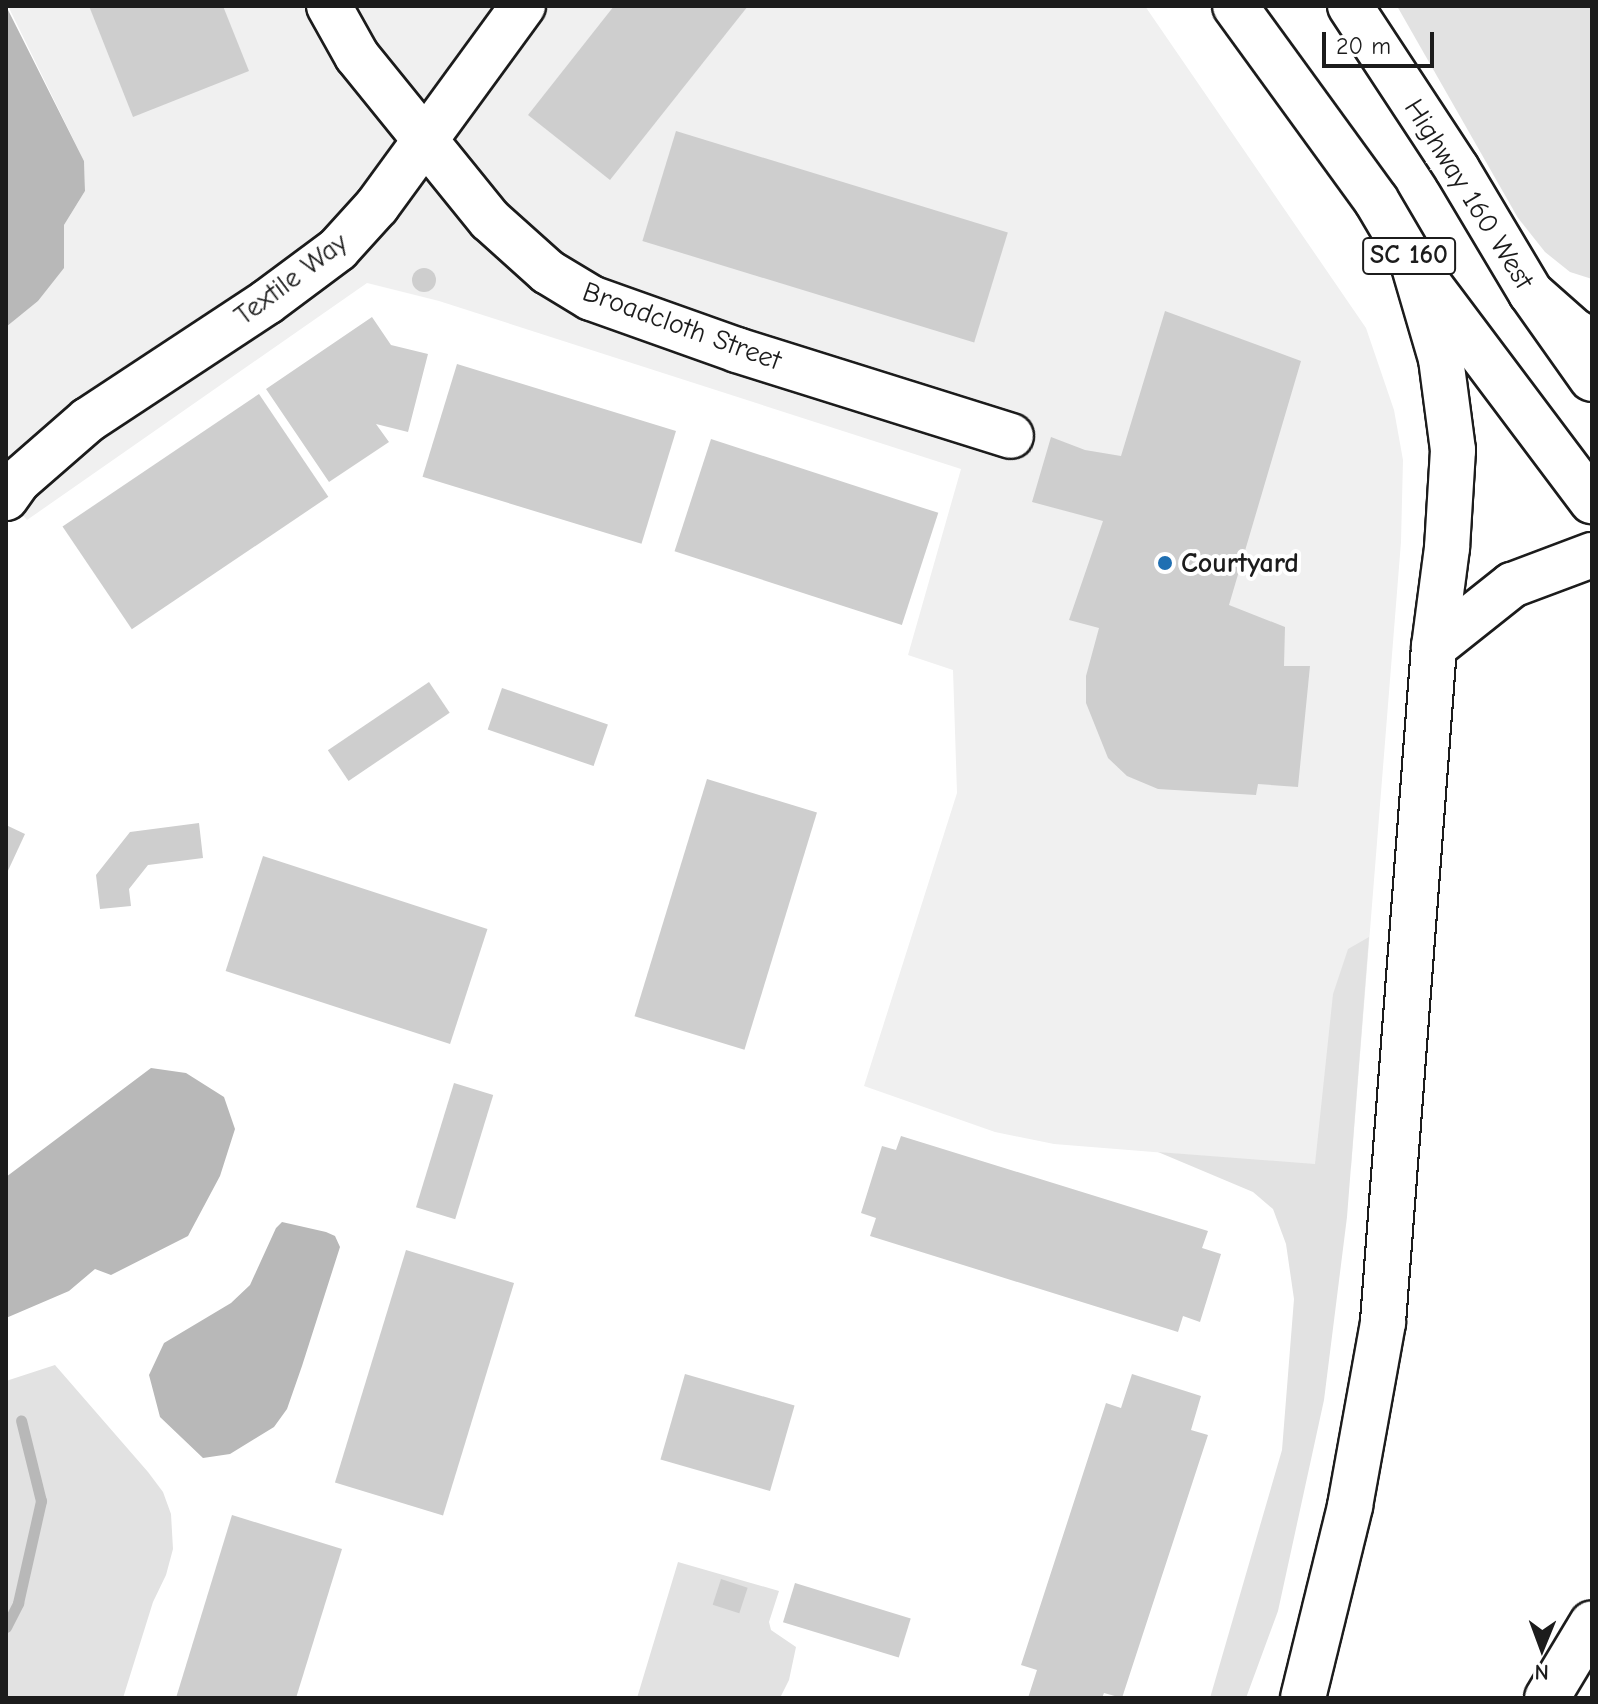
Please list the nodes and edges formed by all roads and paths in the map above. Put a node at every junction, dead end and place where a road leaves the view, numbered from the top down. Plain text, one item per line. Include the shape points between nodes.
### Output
1 (329, 6) edge
2 (523, 6) edge
3 (1235, 6) edge
4 (1350, 6) edge
5 (426, 138) junction
6 (1413, 263) junction
7 (1531, 293) junction
8 (1592, 341) edge
9 (1592, 379) edge
10 (1011, 436) dead end
11 (6, 498) edge
12 (1592, 501) edge
13 (1592, 555) edge
14 (1434, 647) junction
15 (1592, 1623) edge
16 (1303, 1698) edge
17 (1547, 1698) edge

1 - 5 main road, Broadcloth Street via 357,56
2 - 5 main road, Textile Way
3 - 6 main road, SC 160 via 1376,200
4 - 7 main road, Highway 160 West / SC 160
5 - 10 main road, Broadcloth Street via 490,220 548,272 591,298
5 - 11 main road, Textile Way via 338,249 88,420 18,481
6 - 12 main road, SC 160
6 - 14 main road via 1441,359 1453,450
7 - 8 main road
7 - 9 main road, Highway 160 West
13 - 14 main road via 1512,585
14 - 16 main road via 1383,1322 1350,1506
15 - 17 main road

